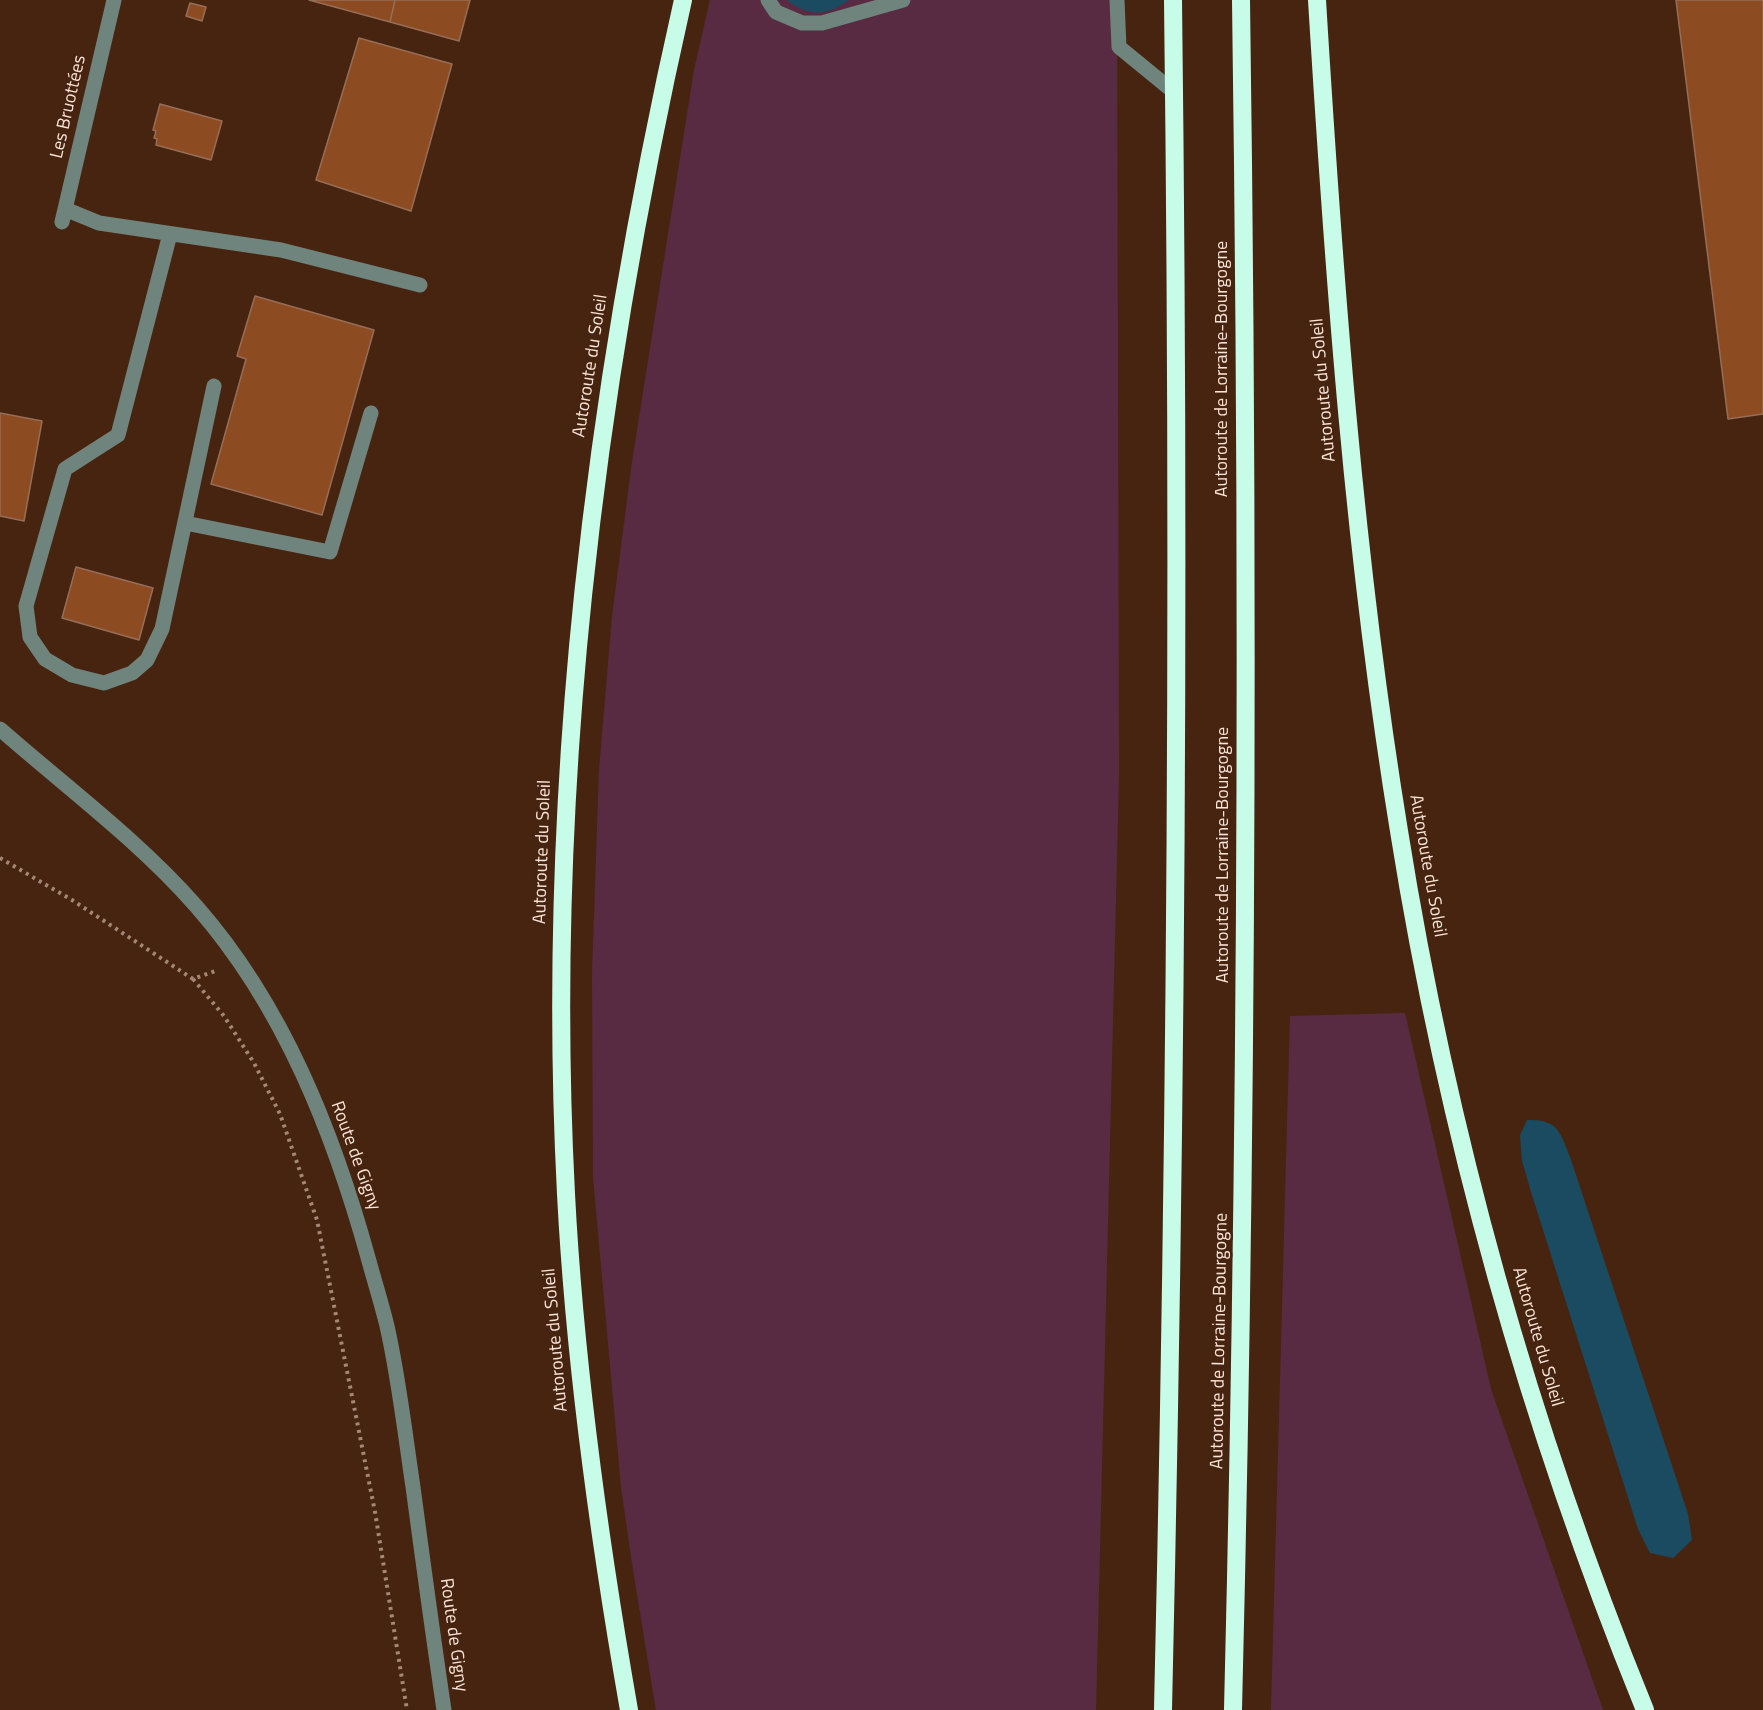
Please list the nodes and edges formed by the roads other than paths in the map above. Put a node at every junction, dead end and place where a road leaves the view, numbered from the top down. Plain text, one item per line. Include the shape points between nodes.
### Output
1 (114, 0) edge
2 (683, 0) edge
3 (768, 0) edge
4 (903, 0) edge
5 (1117, 0) edge
6 (1173, 0) edge
7 (1241, 0) edge
8 (1317, 0) edge
9 (1174, 92) junction
10 (170, 234) junction
11 (420, 285) dead end
12 (214, 386) dead end
13 (371, 413) dead end
14 (185, 523) junction
15 (0, 729) edge
16 (444, 1710) edge
17 (629, 1710) edge
18 (1163, 1710) edge
19 (1233, 1710) edge
20 (1646, 1710) edge

1 - 10 street, Les Bruottées via 64,216
2 - 17 highway, Autoroute du Soleil via 639,213 604,415 574,670 563,867 563,1120 575,1328 599,1524
3 - 4 street via 776,12 802,23 822,23
5 - 9 street via 1119,47
6 - 9 highway
7 - 19 highway, Autoroute de Lorraine-Bourgogne via 1245,912
8 - 20 highway, Autoroute du Soleil via 1357,512 1380,704 1422,960 1469,1171 1529,1388 1594,1580
9 - 18 highway via 1175,962
10 - 11 street via 280,250
10 - 14 street via 118,435 65,469 26,606 30,637 45,659 72,675 104,683 132,673 147,660 162,629
12 - 14 street
13 - 14 street via 330,552
15 - 16 street, Route de Gigny via 149,857 196,907 240,963 301,1071 333,1147 360,1227 387,1326

